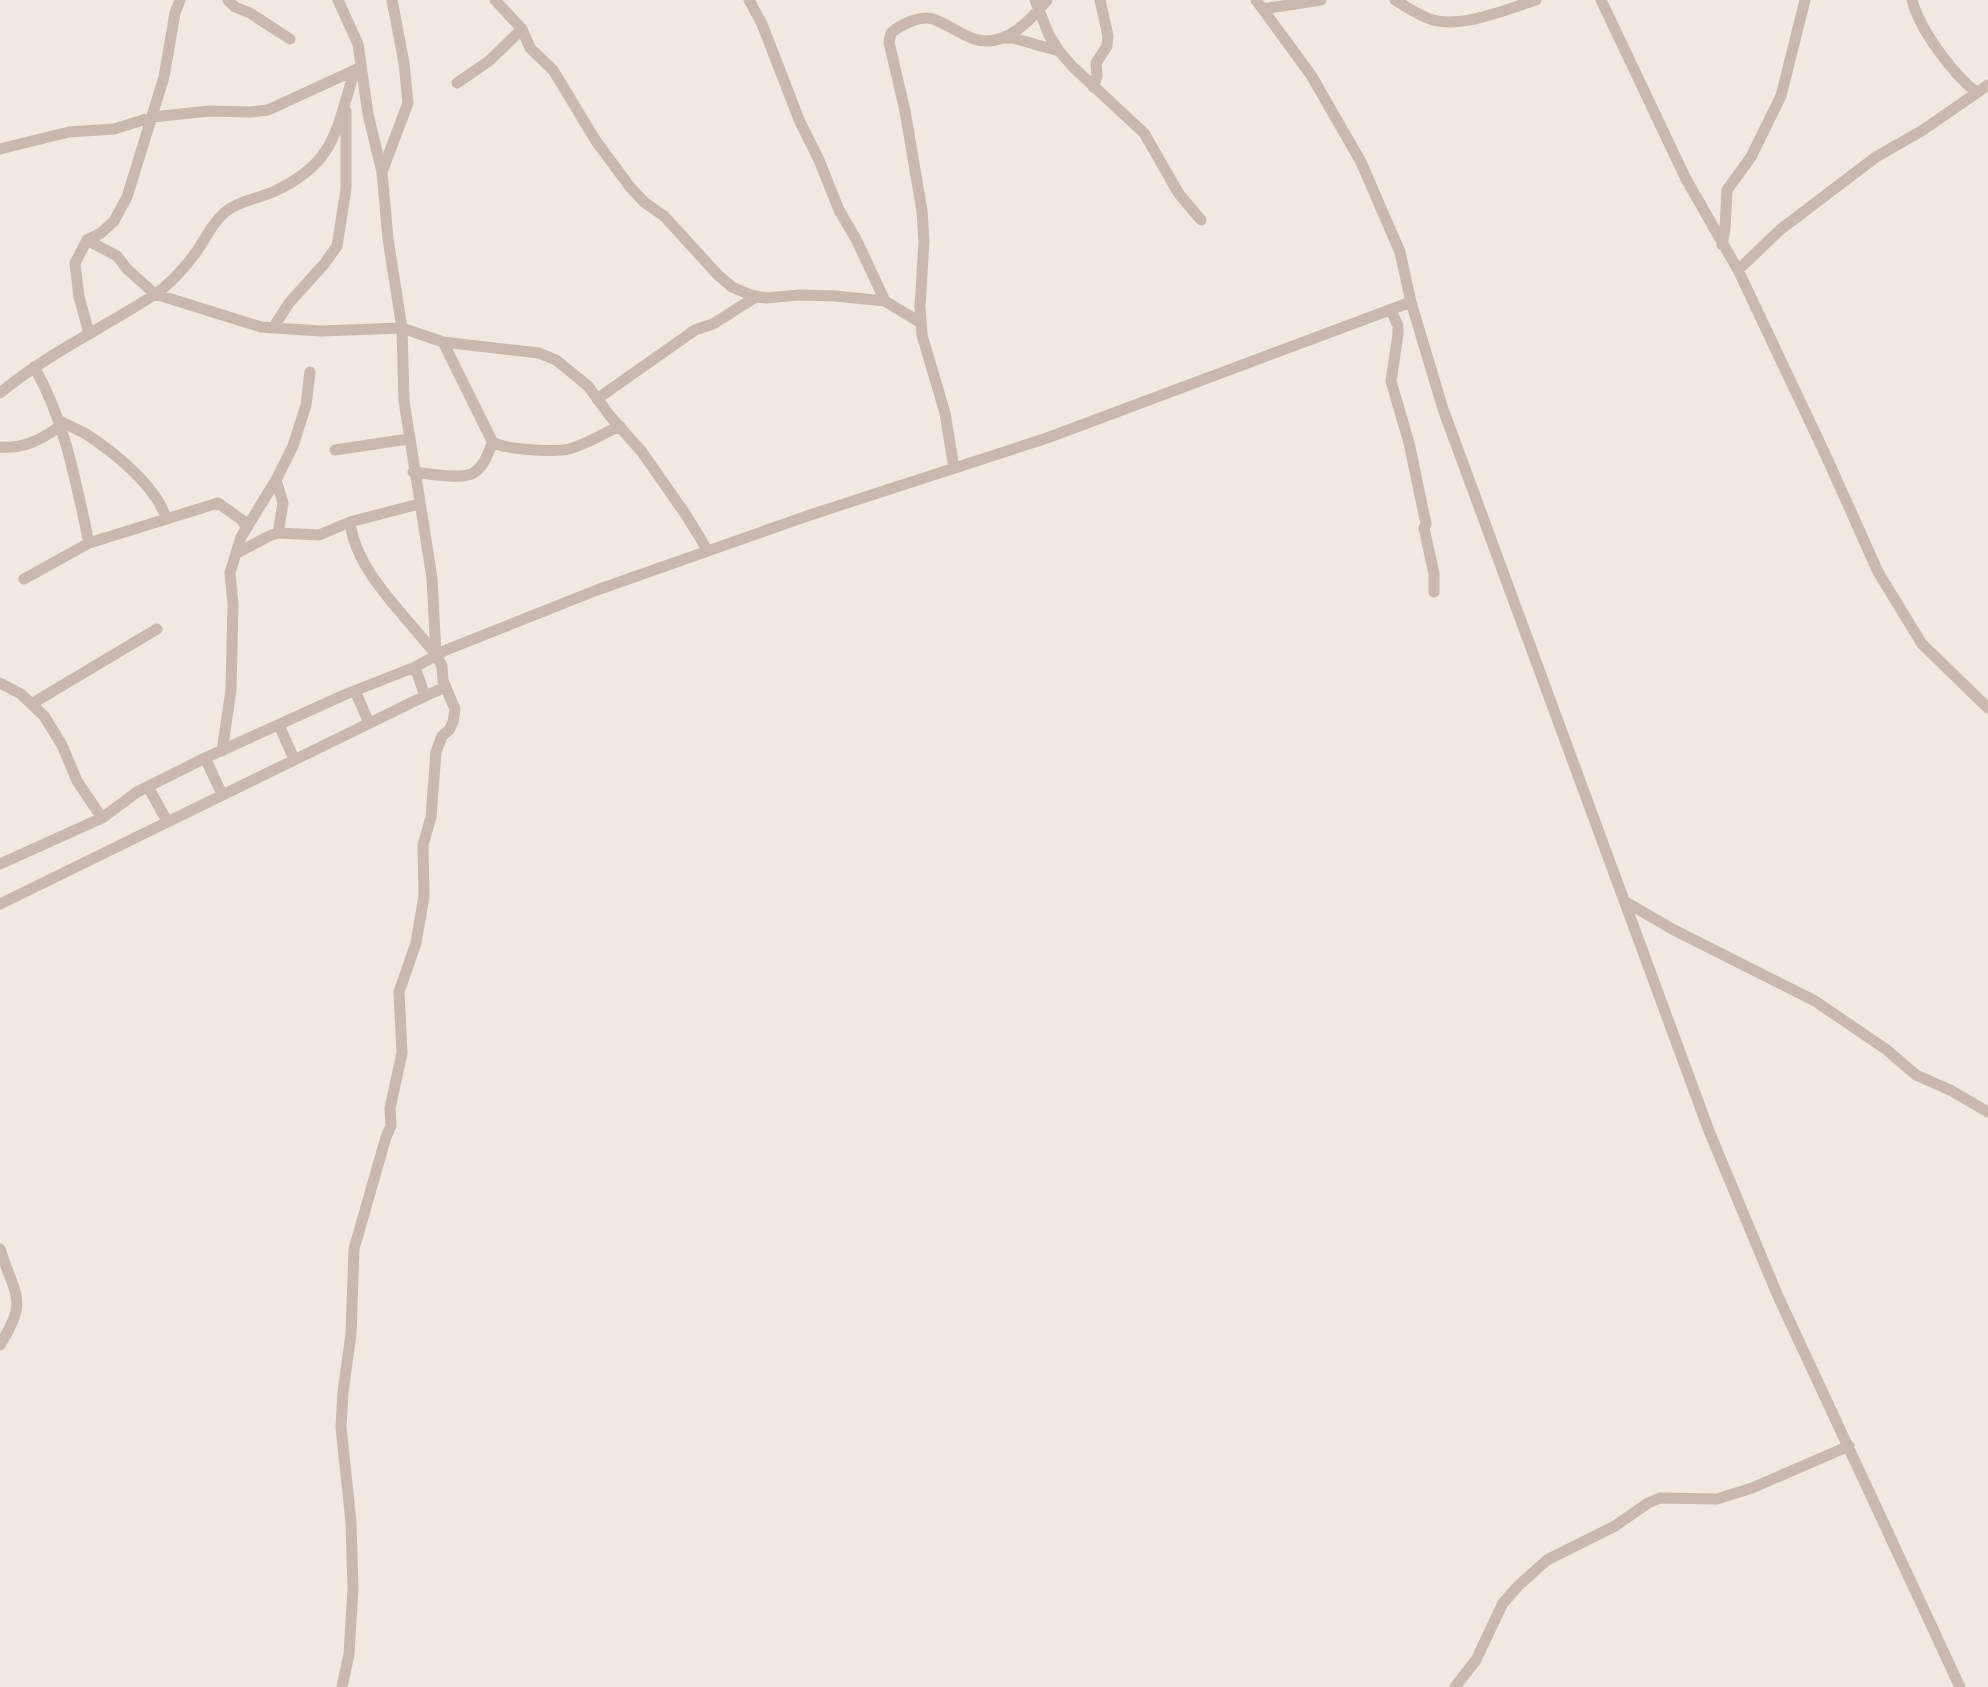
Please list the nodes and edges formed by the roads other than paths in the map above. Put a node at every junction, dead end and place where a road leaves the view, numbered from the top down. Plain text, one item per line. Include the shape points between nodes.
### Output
1 (180, 0) edge
2 (228, 0) edge
3 (338, 0) edge
4 (392, 0) edge
5 (495, 0) edge
6 (749, 0) edge
7 (1047, 0) edge
8 (1100, 0) edge
9 (1321, 0) edge
10 (1395, 0) edge
11 (1536, 0) edge
12 (1601, 0) edge
13 (1805, 0) edge
14 (1912, 0) edge
15 (1260, 4) edge
16 (1037, 5) edge
17 (522, 29) junction
18 (1002, 38) junction
19 (290, 39) dead end
20 (1059, 51) junction
21 (358, 69) junction
22 (457, 83) dead end
23 (1988, 85) edge
24 (1093, 87) junction
25 (1976, 92) junction
26 (345, 104) junction
27 (153, 117) junction
28 (0, 148) edge
29 (382, 172) junction
30 (1201, 220) dead end
31 (87, 240) junction
32 (1722, 244) junction
33 (1738, 270) junction
34 (155, 294) junction
35 (757, 296) junction
36 (885, 301) junction
37 (1411, 302) junction
38 (1391, 310) junction
39 (921, 323) junction
40 (273, 328) junction
41 (402, 328) junction
42 (89, 333) junction
43 (443, 342) junction
44 (34, 367) junction
45 (310, 372) dead end
46 (0, 392) edge
47 (597, 399) junction
48 (59, 423) junction
49 (620, 426) junction
50 (408, 439) junction
51 (493, 442) junction
52 (0, 447) edge
53 (335, 450) dead end
54 (954, 468) junction
55 (413, 472) junction
56 (276, 480) junction
57 (419, 504) junction
58 (166, 518) junction
59 (350, 522) junction
60 (246, 527) junction
61 (278, 533) junction
62 (89, 543) junction
63 (708, 551) junction
64 (237, 552) junction
65 (24, 579) dead end
66 (1434, 592) dead end
67 (157, 629) dead end
68 (436, 656) junction
69 (415, 667) junction
70 (0, 683) edge
71 (446, 687) junction
72 (355, 691) junction
73 (425, 696) junction
74 (33, 703) junction
75 (1988, 708) edge
76 (370, 723) junction
77 (279, 725) junction
78 (222, 751) junction
79 (205, 758) junction
80 (294, 760) junction
81 (148, 786) junction
82 (222, 794) junction
83 (102, 818) junction
84 (167, 821) junction
85 (0, 864) edge
86 (1624, 901) junction
87 (1, 902) edge
88 (1988, 1112) edge
89 (0, 1250) edge
90 (0, 1345) edge
91 (1848, 1446) junction
92 (342, 1687) edge
93 (1455, 1687) edge
94 (1960, 1687) edge

1 - 27 street
2 - 19 street
3 - 21 street via 358,44
4 - 29 street via 408,103
5 - 17 street
6 - 36 street via 839,210
7 - 16 street
8 - 24 street via 1106,22 1107,46 1096,60 1097,76
9 - 15 street
10 - 11 street via 1424,17 1447,22 1488,15
12 - 32 street via 1686,179
13 - 32 street via 1781,96 1750,157 1727,190
14 - 25 street via 1921,26 1962,81
15 - 37 street via 1311,75 1361,162 1400,252
16 - 18 street via 1016,31
16 - 20 street
17 - 22 street via 488,61
17 - 35 street via 526,42 553,70 596,141 630,187 664,216 718,275 732,287
18 - 20 street via 1014,38
18 - 39 street via 992,41 974,39 932,19 914,20 890,33 889,42 922,211
20 - 24 street
21 - 26 street
21 - 27 street via 268,110 209,111
21 - 29 street
23 - 25 street
24 - 30 street via 1144,134 1179,194
25 - 33 street via 1922,130 1876,156 1781,229
26 - 34 street via 337,132 317,162 290,183 223,214 196,252
26 - 40 street via 348,127 346,189 337,246 289,303
27 - 28 street via 114,129 69,132
27 - 31 street via 121,209 109,226
29 - 41 street via 388,239
31 - 34 street via 117,256
31 - 42 street via 77,257 74,273
32 - 33 street
33 - 75 street via 1878,572 1922,644
34 - 40 street via 220,316
34 - 42 street
35 - 36 street via 835,296
35 - 47 street via 713,324 696,330
36 - 39 street
37 - 38 street
37 - 86 street via 1443,410
38 - 54 street via 1047,438
38 - 66 street via 1398,334 1391,381 1409,443 1426,524
39 - 54 street via 945,413
40 - 41 street
41 - 43 street
41 - 50 street
42 - 44 street
43 - 47 street via 539,353 556,360 575,374
43 - 51 street
44 - 46 street
44 - 48 street via 48,392
45 - 56 street via 302,420
47 - 49 street
48 - 52 street via 37,441 15,448
48 - 58 street via 91,438 131,471 154,495
48 - 62 street
49 - 51 street via 567,449 509,448
49 - 63 street via 653,467
50 - 53 street
50 - 55 street
51 - 55 street via 484,463 474,473 463,476
54 - 63 street
55 - 57 street
56 - 60 street
56 - 61 street via 283,503
57 - 59 street
57 - 68 street via 432,578
58 - 60 street via 218,503 242,520
58 - 62 street
59 - 61 street via 318,535
59 - 68 street via 358,554
60 - 64 street
61 - 64 street
62 - 65 street
63 - 68 street via 597,590
64 - 78 street via 230,573 233,604 231,690
67 - 74 street
68 - 69 street
68 - 71 street via 442,666
69 - 72 street
69 - 73 street
70 - 74 street
71 - 73 street
71 - 92 street via 455,709 454,722 442,736 436,752 431,817 423,845 425,874 421,914 405,980 399,992 402,1053 390,1108 391,1126 354,1249 351,1334 342,1420 354,1590 349,1654
72 - 76 street
72 - 77 street
73 - 76 street
74 - 83 street via 62,745 76,780
76 - 80 street
77 - 78 street
77 - 80 street
78 - 79 street
79 - 81 street
79 - 82 street
80 - 82 street
81 - 83 street
81 - 84 street
82 - 84 street
83 - 85 street
84 - 87 street
86 - 88 street via 1674,930 1815,1001 1887,1050 1912,1073
86 - 91 street via 1709,1131 1777,1294
89 - 90 street via 18,1305 12,1326
91 - 93 street via 1752,1488 1717,1499 1660,1498 1615,1526 1547,1560 1503,1603 1476,1660
91 - 94 street

